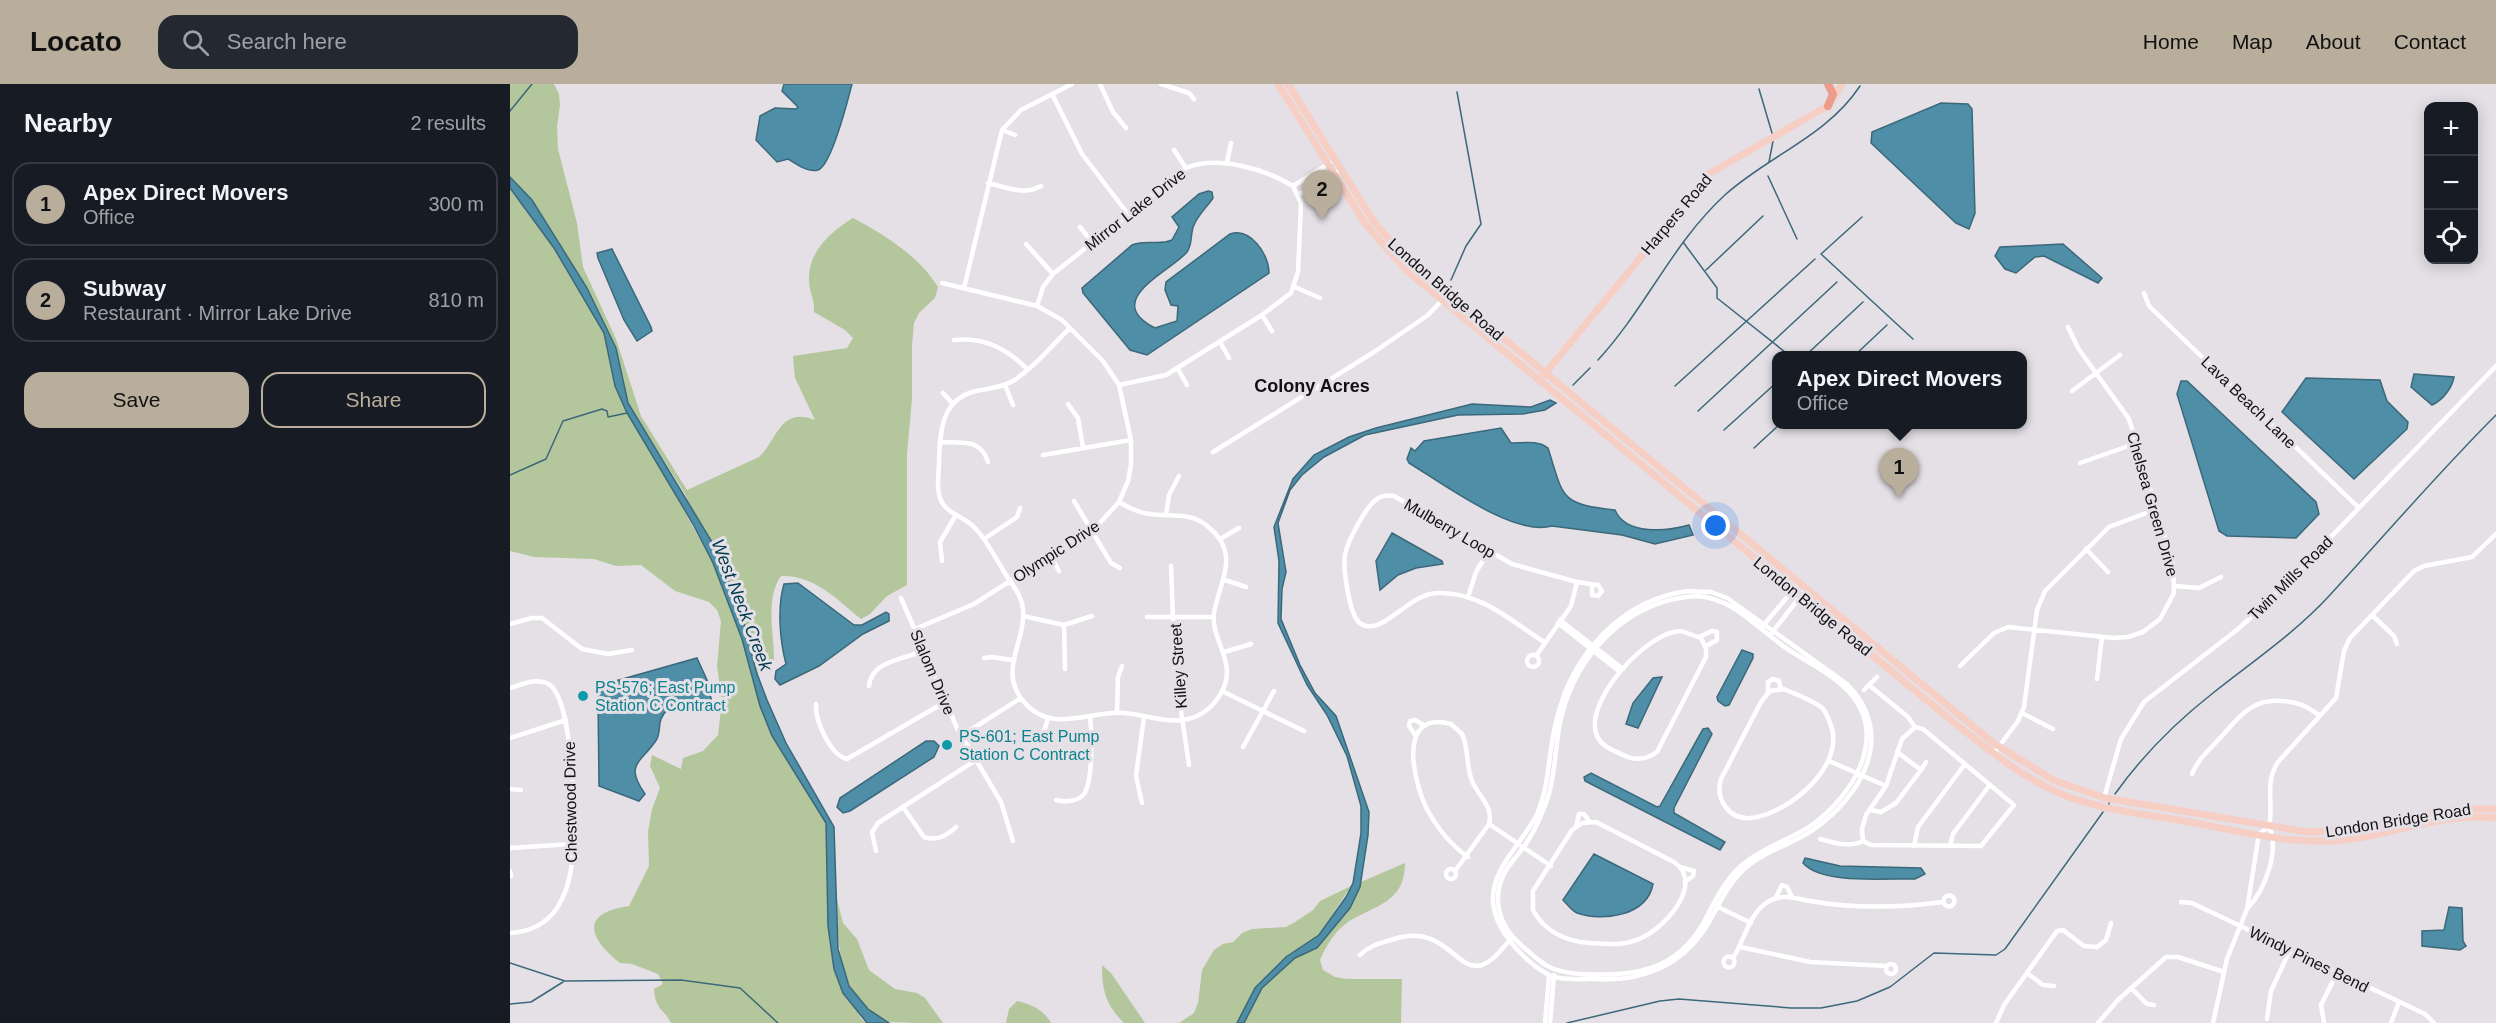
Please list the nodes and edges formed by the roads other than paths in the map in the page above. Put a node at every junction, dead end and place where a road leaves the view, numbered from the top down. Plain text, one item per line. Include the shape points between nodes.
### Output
1 (1072, 84) edge
2 (1100, 84) edge
3 (1161, 84) edge
4 (1278, 84) edge
5 (1288, 84) edge
6 (1828, 84) edge
7 (1842, 84) edge
8 (1052, 94) junction
9 (1194, 99) dead end
10 (1828, 106) junction
11 (1126, 128) dead end
12 (1002, 130) junction
13 (1015, 135) dead end
14 (1231, 143) dead end
15 (1174, 150) dead end
16 (1227, 162) junction
17 (1332, 162) junction
18 (1186, 168) junction
19 (1341, 169) junction
20 (1334, 173) junction
21 (988, 183) junction
22 (1041, 186) dead end
23 (1293, 186) junction
24 (1299, 194) junction
25 (1128, 213) junction
26 (1080, 228) dead end
27 (1092, 242) junction
28 (1026, 244) dead end
29 (1053, 274) junction
30 (942, 283) dead end
31 (1295, 287) junction
32 (963, 288) junction
33 (2144, 293) dead end
34 (1448, 294) junction
35 (1320, 298) dead end
36 (1442, 300) junction
37 (1037, 306) junction
38 (1263, 315) junction
39 (2068, 327) dead end
40 (1070, 328) junction
41 (1272, 331) dead end
42 (954, 340) dead end
43 (1220, 342) junction
44 (2120, 355) dead end
45 (1229, 358) dead end
46 (2496, 366) edge
47 (1027, 369) junction
48 (1178, 369) junction
49 (2097, 372) junction
50 (1541, 377) junction
51 (1005, 385) junction
52 (1187, 385) dead end
53 (1119, 386) junction
54 (2072, 392) dead end
55 (943, 393) dead end
56 (953, 404) junction
57 (1068, 404) dead end
58 (1013, 405) dead end
59 (1131, 440) junction
60 (940, 442) junction
61 (2137, 443) junction
62 (1083, 448) junction
63 (1213, 452) dead end
64 (1043, 455) dead end
65 (988, 462) dead end
66 (2080, 463) dead end
67 (1179, 476) dead end
68 (1074, 501) dead end
69 (1119, 502) junction
70 (1020, 508) dead end
71 (2359, 508) junction
72 (2157, 509) junction
73 (956, 515) junction
74 (1166, 515) junction
75 (1239, 528) dead end
76 (1090, 530) junction
77 (2496, 534) edge
78 (984, 539) junction
79 (1220, 539) junction
80 (2086, 549) junction
81 (1488, 552) junction
82 (1050, 555) junction
83 (942, 561) dead end
84 (1171, 567) dead end
85 (1120, 568) dead end
86 (1059, 571) dead end
87 (2108, 572) dead end
88 (2221, 577) dead end
89 (1010, 580) junction
90 (1224, 580) junction
91 (1577, 582) junction
92 (1798, 583) junction
93 (1592, 586) dead end
94 (2175, 586) junction
95 (1246, 587) dead end
96 (1793, 590) junction
97 (1806, 590) junction
98 (1801, 596) junction
99 (1468, 597) junction
100 (901, 598) dead end
101 (2372, 615) junction
102 (1023, 616) junction
103 (1092, 616) dead end
104 (1147, 617) dead end
105 (1174, 617) junction
106 (1214, 617) junction
107 (1559, 622) junction
108 (510, 624) edge
109 (1064, 625) junction
110 (1762, 627) junction
111 (2034, 628) junction
112 (915, 629) junction
113 (1771, 634) junction
114 (1699, 637) junction
115 (2102, 637) junction
116 (1544, 642) junction
117 (1251, 644) dead end
118 (2397, 644) dead end
119 (1706, 646) junction
120 (1593, 649) junction
121 (632, 650) dead end
122 (924, 650) junction
123 (1224, 652) junction
124 (1536, 656) dead end
125 (984, 658) dead end
126 (1012, 660) junction
127 (1122, 666) dead end
128 (1960, 666) dead end
129 (1065, 669) dead end
130 (1622, 671) junction
131 (1877, 677) dead end
132 (2097, 679) dead end
133 (1869, 685) junction
134 (869, 686) dead end
135 (510, 688) edge
136 (1781, 689) junction
137 (1864, 690) dead end
138 (1222, 691) junction
139 (1274, 691) dead end
140 (1768, 693) junction
141 (1021, 698) junction
142 (945, 702) junction
143 (816, 704) dead end
144 (570, 705) dead end
145 (562, 708) junction
146 (1262, 711) junction
147 (1117, 713) junction
148 (2022, 713) junction
149 (2320, 716) junction
150 (1090, 717) junction
151 (1144, 717) junction
152 (1048, 718) junction
153 (567, 720) junction
154 (1183, 720) junction
155 (1425, 726) junction
156 (1915, 727) junction
157 (2053, 729) dead end
158 (1304, 731) dead end
159 (961, 736) junction
160 (1416, 736) junction
161 (510, 738) edge
162 (1244, 747) dead end
163 (1033, 749) dead end
164 (1996, 750) junction
165 (1897, 752) junction
166 (976, 760) junction
167 (1829, 761) junction
168 (1926, 762) dead end
169 (1965, 764) junction
170 (1189, 765) dead end
171 (1921, 770) junction
172 (1861, 774) junction
173 (2192, 774) dead end
174 (1886, 786) junction
175 (1989, 786) junction
176 (510, 789) edge
177 (521, 790) dead end
178 (2104, 798) junction
179 (1056, 800) dead end
180 (1142, 803) dead end
181 (903, 807) junction
182 (2496, 809) edge
183 (1871, 810) junction
184 (2496, 818) edge
185 (1590, 822) junction
186 (1489, 824) junction
187 (956, 827) dead end
188 (1576, 827) junction
189 (2269, 827) junction
190 (2259, 834) junction
191 (2274, 837) junction
192 (1820, 840) dead end
193 (1013, 841) dead end
194 (1863, 841) junction
195 (572, 844) junction
196 (1522, 846) junction
197 (1914, 846) junction
198 (1950, 846) junction
199 (510, 848) edge
200 (876, 851) dead end
201 (1468, 856) junction
202 (1551, 866) junction
203 (1680, 867) junction
204 (510, 871) edge
205 (1455, 872) dead end
206 (511, 876) edge
207 (1686, 882) junction
208 (1792, 897) junction
209 (1775, 899) junction
210 (1943, 902) dead end
211 (2181, 902) dead end
212 (1714, 906) junction
213 (2247, 909) junction
214 (1751, 923) junction
215 (2111, 923) dead end
216 (2241, 926) junction
217 (510, 933) edge
218 (1511, 939) junction
219 (1740, 946) junction
220 (2290, 950) junction
221 (1360, 955) dead end
222 (1732, 958) dead end
223 (1887, 966) dead end
224 (2224, 972) junction
225 (2337, 972) junction
226 (1552, 973) junction
227 (2027, 973) junction
228 (2054, 987) dead end
229 (2131, 988) junction
230 (2399, 1002) junction
231 (2154, 1005) dead end
232 (2267, 1019) dead end
233 (2324, 1022) dead end
234 (1545, 1023) edge
235 (1550, 1023) edge
236 (1996, 1023) edge
237 (2098, 1023) edge
238 (2212, 1023) edge
239 (2391, 1023) edge
240 (2434, 1023) edge

1 - 8 street
2 - 11 street via 1113,112
3 - 9 street via 1189,93
4 - 17 main road, London Bridge Road
5 - 17 main road, London Bridge Road
6 - 10 main road via 1833,94
7 - 10 main road, Harpers Road
8 - 12 street via 1015,114
8 - 25 street via 1082,154
10 - 50 main road, Harpers Road via 1710,173
12 - 13 street
12 - 21 street
14 - 16 street
15 - 18 street
16 - 18 street, Mirror Lake Drive via 1205,162
16 - 23 street, Mirror Lake Drive
17 - 19 main road, London Bridge Road
17 - 20 main road, London Bridge Road
17 - 23 street
18 - 25 street, Mirror Lake Drive
19 - 20 street
19 - 34 main road, London Bridge Road via 1394,246
20 - 24 street
20 - 36 main road, London Bridge Road via 1378,240
21 - 22 street via 1020,191
21 - 32 street
23 - 24 street
24 - 31 street
25 - 27 street, Mirror Lake Drive
26 - 27 street
27 - 29 street, Mirror Lake Drive
28 - 29 street
29 - 37 street, Mirror Lake Drive via 1043,287
30 - 32 street, Olympic Drive
31 - 35 street
31 - 38 street
32 - 37 street, Olympic Drive
33 - 71 street, Lava Beach Lane via 2148,306
34 - 36 street
34 - 50 main road, London Bridge Road
36 - 50 main road, London Bridge Road
36 - 63 street via 1428,315 1374,352
37 - 40 street, Olympic Drive via 1056,315
38 - 41 street
38 - 43 street
39 - 49 street, Chelsea Green Drive
40 - 47 street
40 - 53 street, Olympic Drive via 1109,369
42 - 47 street via 978,340 998,346
43 - 45 street
43 - 48 street
44 - 49 street
46 - 71 street, Twin Mills Road
47 - 51 street
48 - 52 street
48 - 53 street via 1152,380
49 - 54 street
49 - 61 street, Chelsea Green Drive via 2127,413
50 - 92 main road, London Bridge Road
50 - 96 main road, London Bridge Road
51 - 56 street via 969,393
51 - 58 street
53 - 59 street, Olympic Drive
55 - 56 street
56 - 60 street via 941,422
57 - 62 street via 1078,418
59 - 62 street
59 - 69 street, Olympic Drive via 1130,472
60 - 65 street via 976,444
60 - 73 street via 941,501
61 - 66 street
61 - 72 street, Chelsea Green Drive
62 - 64 street
67 - 74 street via 1169,495
68 - 76 street
69 - 74 street via 1139,512
69 - 76 street, Olympic Drive via 1105,520
70 - 78 street via 1017,517
71 - 178 street, Twin Mills Road via 2273,597 2144,702 2121,739
72 - 80 street via 2114,523
72 - 94 street, Chelsea Green Drive via 2175,569
73 - 78 street via 969,522
73 - 83 street via 940,542
74 - 79 street via 1195,518
75 - 79 street
76 - 82 street, Olympic Drive
76 - 85 street via 1111,563
77 - 101 street via 2472,557 2414,570
78 - 89 street
79 - 90 street via 1227,560
80 - 87 street
80 - 111 street via 2045,591
81 - 91 street, Mulberry Loop via 1524,569
81 - 99 street
81 - 99 street, Mulberry Loop via 1390,495 1374,501 1349,542 1345,567 1353,613 1365,626 1389,620 1424,595
82 - 86 street
82 - 89 street, Olympic Drive
84 - 105 street, Killey Street
88 - 94 street via 2199,588
89 - 102 street via 1020,597
89 - 112 street, Olympic Drive via 974,604
90 - 95 street
90 - 106 street
91 - 93 street, Mulberry Loop
91 - 107 street via 1570,606
92 - 96 street
92 - 97 main road, London Bridge Road
94 - 115 street, Chelsea Green Drive via 2164,615 2149,629 2128,637
96 - 98 main road, London Bridge Road
96 - 110 street
97 - 98 street
97 - 164 main road, London Bridge Road
98 - 113 street
98 - 164 main road, London Bridge Road
99 - 116 street, Mulberry Loop via 1495,608
100 - 112 street, Slalom Drive
101 - 118 street
101 - 149 street via 2345,646 2338,693
102 - 109 street
102 - 126 street
103 - 109 street
104 - 105 street
105 - 106 street
105 - 154 street, Killey Street via 1175,670
106 - 123 street
107 - 116 street
107 - 120 street
108 - 121 street via 542,618 582,649 608,654
109 - 129 street
110 - 113 street
110 - 120 street via 1735,602 1720,595 1679,592 1653,599 1625,614
111 - 115 street, Chelsea Green Drive
111 - 128 street, Chelsea Green Drive via 1999,630
111 - 148 street
112 - 122 street, Slalom Drive
113 - 172 street via 1840,677 1858,696 1871,732 1870,753
114 - 119 street
114 - 119 street via 1717,632 1718,640
114 - 130 street via 1682,631 1662,634 1638,652
115 - 132 street
116 - 124 street
117 - 123 street
119 - 130 street via 1705,658 1659,748 1645,759 1628,758 1604,745 1596,732 1597,710
120 - 130 street
120 - 196 street via 1563,698 1544,793
122 - 134 street via 878,667
122 - 142 street, Slalom Drive
123 - 138 street via 1226,677
125 - 126 street
126 - 141 street via 1013,680
127 - 147 street
131 - 133 street
133 - 137 street
133 - 156 street
135 - 145 street, Chestwood Drive via 531,682 546,683 558,694
136 - 140 street
136 - 140 street via 1779,681 1773,679 1768,682
136 - 167 street via 1821,708 1827,716 1834,738
138 - 146 street
138 - 154 street via 1203,713
139 - 146 street
140 - 167 street via 1721,779 1718,790 1722,803 1742,817 1759,816 1795,797
141 - 152 street via 1032,710
141 - 159 street
142 - 143 street via 847,759 835,752 817,718
142 - 159 street, Slalom Drive
144 - 145 street
145 - 153 street, Chestwood Drive
146 - 158 street
146 - 162 street
147 - 150 street
147 - 151 street
148 - 157 street
148 - 164 street
149 - 173 street via 2299,702 2258,702 2203,756
149 - 189 street via 2274,768 2269,788
150 - 152 street
150 - 179 street via 1092,748 1086,790 1078,799
151 - 154 street
151 - 180 street via 1136,776
152 - 163 street
153 - 161 street
153 - 195 street, Chestwood Drive
154 - 170 street, Killey Street
155 - 160 street
155 - 160 street via 1415,720 1410,722
155 - 186 street via 1446,723 1462,734 1468,769 1488,806
156 - 165 street via 1902,739
156 - 169 street via 1923,729
159 - 166 street, Slalom Drive
160 - 201 street via 1414,767 1424,802 1446,837
164 - 178 main road, London Bridge Road via 2054,780
164 - 190 main road, London Bridge Road via 2056,792 2083,801
165 - 171 street
165 - 174 street
166 - 181 street
166 - 193 street, Slalom Drive via 1001,802
167 - 172 street
168 - 171 street
169 - 175 street
169 - 197 street via 1918,827
171 - 183 street via 1891,807 1881,812
172 - 174 street
172 - 212 street via 1850,795 1825,820 1760,857
174 - 183 street
175 - 198 street via 1953,834
175 - 198 street via 2014,805 1981,846
176 - 177 street
178 - 189 main road, London Bridge Road
181 - 187 street via 918,832 928,839 944,836
181 - 200 street via 875,826 872,836
182 - 189 main road, London Bridge Road via 2445,810 2335,832
183 - 194 street via 1863,822
184 - 191 main road, London Bridge Road via 2444,819 2344,840
185 - 188 street
185 - 188 street via 1579,814
185 - 203 street
186 - 196 street
186 - 201 street
188 - 202 street
189 - 190 street
189 - 191 street
190 - 191 main road, London Bridge Road
190 - 213 street
191 - 213 street via 2267,875
192 - 194 street via 1856,845
194 - 197 street via 1871,845
195 - 199 street
195 - 217 street, Chestwood Drive via 568,883 557,908 532,928
196 - 202 street
196 - 218 street via 1503,867 1494,889 1496,917
197 - 198 street
201 - 205 street
202 - 207 street via 1533,891 1532,905 1539,918 1570,941 1615,944 1642,938 1670,916
203 - 207 street
203 - 207 street via 1694,871
204 - 206 street
208 - 209 street
208 - 209 street via 1782,885
208 - 210 street via 1867,907
209 - 214 street via 1762,906
211 - 216 street, Windy Pines Bend via 2192,903
212 - 214 street
212 - 226 street via 1690,947 1654,972 1613,980
213 - 216 street
214 - 219 street
215 - 227 street via 2100,946 2088,947 2061,930
216 - 220 street, Windy Pines Bend
216 - 224 street
218 - 221 street via 1491,960 1477,966 1463,963 1439,942 1420,935 1377,944
218 - 226 street
219 - 222 street
219 - 223 street via 1810,962
220 - 225 street, Windy Pines Bend
220 - 232 street via 2271,991
224 - 229 street via 2170,956
224 - 238 street
225 - 230 street, Windy Pines Bend
225 - 233 street via 2322,1000
226 - 234 street
226 - 235 street
227 - 228 street via 2043,985
227 - 236 street
229 - 231 street via 2147,1004
229 - 237 street
230 - 239 street
230 - 240 street, Windy Pines Bend via 2425,1014

